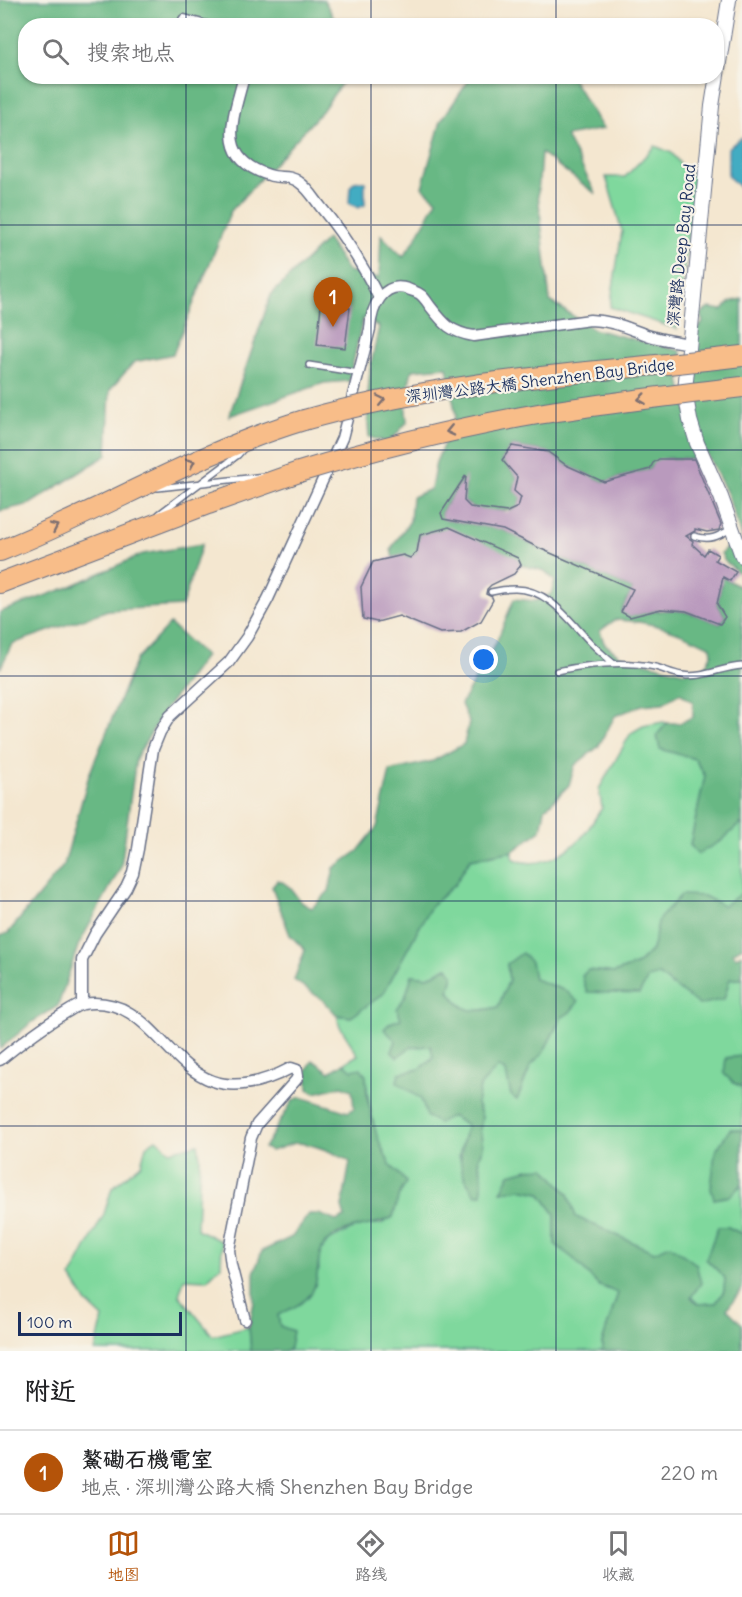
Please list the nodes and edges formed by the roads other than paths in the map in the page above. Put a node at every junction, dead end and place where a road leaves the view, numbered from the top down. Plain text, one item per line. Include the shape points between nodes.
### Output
1 (729, 0) edge
2 (724, 31) edge
3 (242, 84) edge
4 (715, 84) edge
5 (379, 298) junction
6 (688, 344) junction
7 (742, 356) edge
8 (309, 365) dead end
9 (359, 373) junction
10 (742, 387) edge
11 (252, 438) junction
12 (295, 474) junction
13 (200, 483) junction
14 (126, 493) junction
15 (731, 529) junction
16 (138, 531) junction
17 (694, 536) dead end
18 (0, 551) edge
19 (742, 556) edge
20 (0, 583) edge
21 (491, 592) dead end
22 (613, 663) junction
23 (742, 666) edge
24 (557, 671) dead end
25 (82, 1004) junction
26 (0, 1060) edge
27 (245, 1320) dead end

1 - 2 street, 深灣路 Deep Bay Road
3 - 5 street via 230,137 239,158 270,176 288,176 299,182 341,232
4 - 6 street, 深灣路 Deep Bay Road
5 - 6 street via 388,289 401,287 421,294 446,326 459,334 474,336 606,321
5 - 9 street via 372,310
6 - 15 street, 深灣路 Deep Bay Road via 686,391 690,420
11 -> 7 highway, 深圳灣公路大橋 Shenzhen Bay Bridge, bridge via 381,400 453,387
8 - 9 lane
9 - 25 street via 342,438 252,628 229,662 170,717 160,732 153,748 133,873 82,960
10 -> 12 highway, 深圳灣公路大橋 Shenzhen Bay Bridge, bridge via 509,420 392,445
11 - 13 lane via 238,455
14 -> 11 highway, 深圳灣公路大橋 Shenzhen Bay Bridge
12 - 13 lane
12 - 16 highway, 深圳灣公路大橋 Shenzhen Bay Bridge
13 - 14 lane
13 - 16 lane
18 -> 14 highway, 深圳灣公路大橋 Shenzhen Bay Bridge
15 - 17 lane via 715,538
15 - 19 street, 深灣路 Deep Bay Road
16 - 20 highway, 深圳灣公路大橋 Shenzhen Bay Bridge
21 - 22 lane via 516,589 535,593 555,604
22 - 23 lane via 704,676
22 - 24 lane
25 - 26 street via 40,1027
25 - 27 street via 112,1005 137,1018 199,1075 218,1084 244,1086 291,1068 297,1070 296,1080 257,1124 251,1138 229,1250

